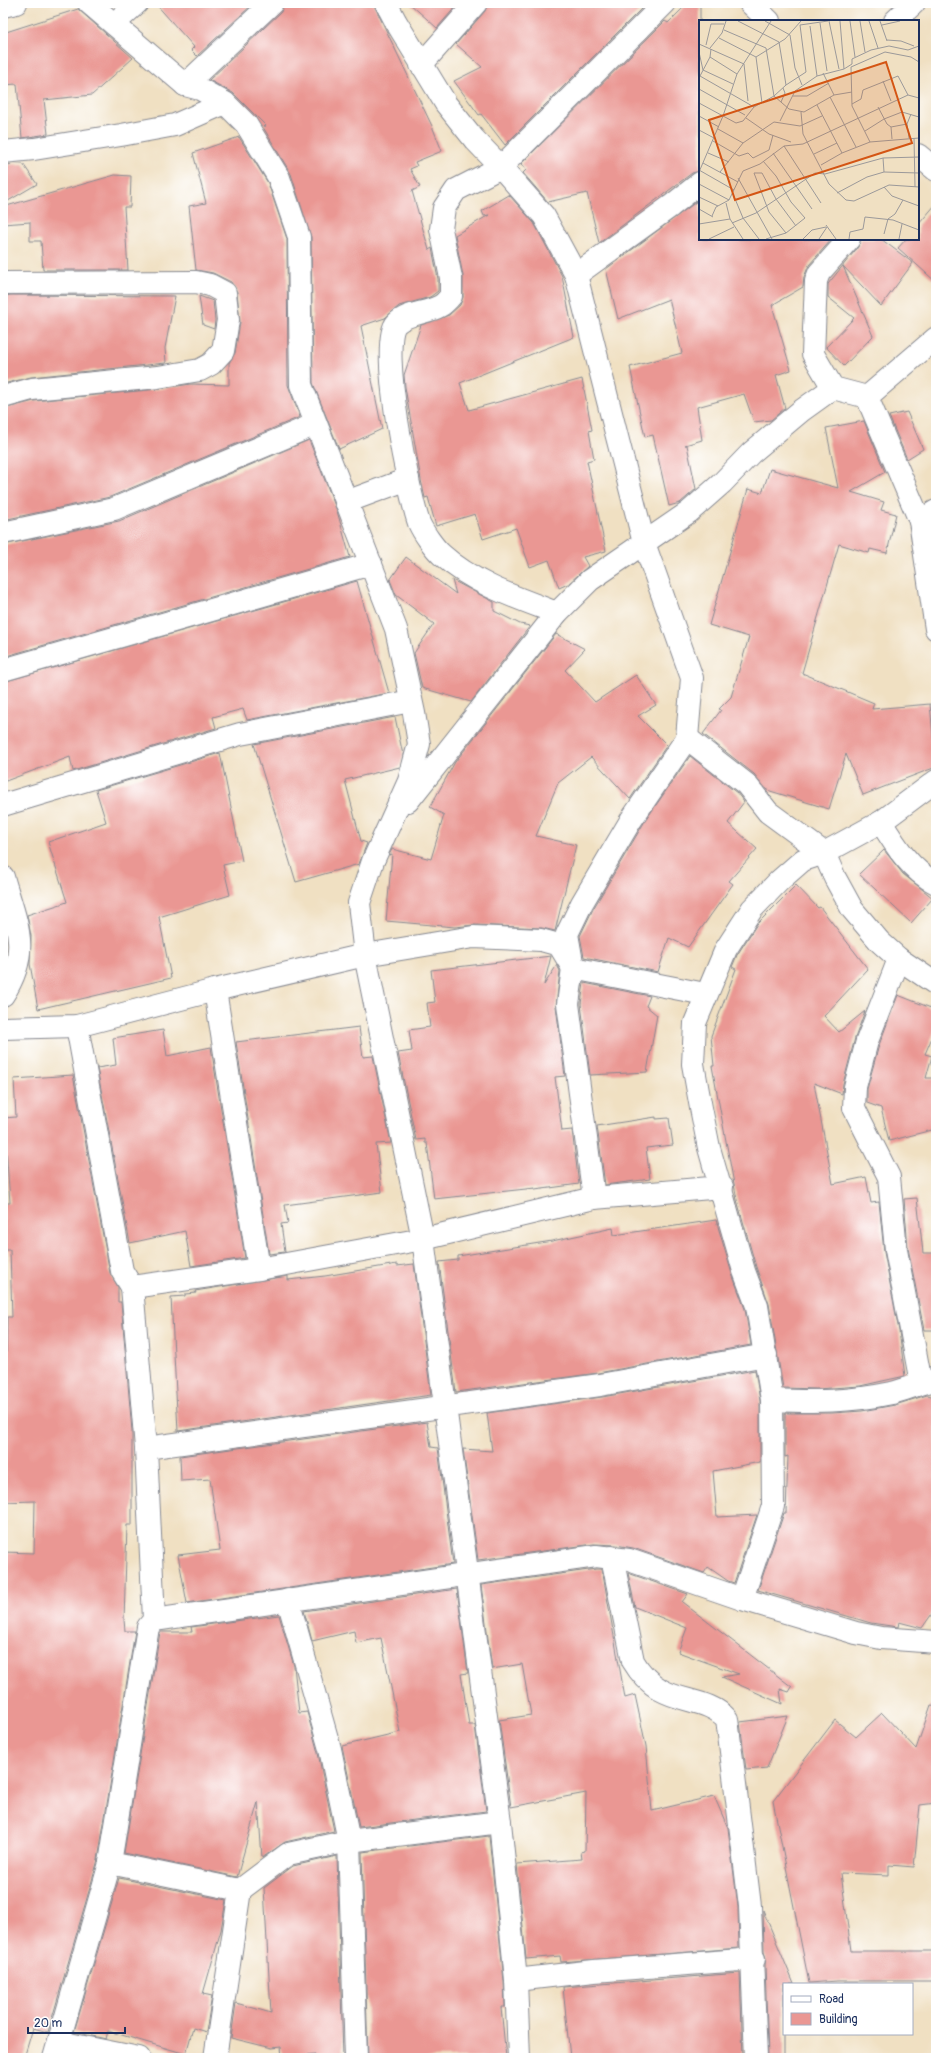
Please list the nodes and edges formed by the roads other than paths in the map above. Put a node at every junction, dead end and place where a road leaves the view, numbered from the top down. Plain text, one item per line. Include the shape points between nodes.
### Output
1 (16, 3) edge
2 (89, 3) edge
3 (137, 3) edge
4 (272, 3) edge
5 (386, 3) edge
6 (476, 3) edge
7 (665, 3) edge
8 (750, 3) edge
9 (914, 3) edge
10 (3, 6) edge
11 (769, 20) edge
12 (896, 20) edge
13 (114, 24) junction
14 (421, 64) junction
15 (185, 85) junction
16 (225, 103) junction
17 (3, 152) edge
18 (501, 167) junction
19 (699, 184) edge
20 (848, 240) edge
21 (576, 275) junction
22 (3, 283) edge
23 (936, 338) edge
24 (833, 388) junction
25 (3, 397) edge
26 (867, 397) junction
27 (316, 424) junction
28 (408, 480) junction
29 (346, 502) junction
30 (928, 516) edge
31 (3, 533) edge
32 (644, 544) junction
33 (371, 564) junction
34 (557, 613) junction
35 (935, 622) edge
36 (3, 670) edge
37 (411, 701) junction
38 (687, 738) junction
39 (936, 781) edge
40 (3, 805) edge
41 (393, 819) junction
42 (881, 822) junction
43 (824, 853) junction
44 (3, 878) edge
45 (936, 883) edge
46 (365, 955) junction
47 (899, 959) junction
48 (573, 968) junction
49 (936, 984) edge
50 (215, 990) junction
51 (705, 994) junction
52 (3, 995) edge
53 (77, 1026) junction
54 (3, 1028) edge
55 (722, 1187) junction
56 (594, 1198) junction
57 (423, 1239) junction
58 (259, 1269) junction
59 (132, 1287) junction
60 (766, 1355) junction
61 (928, 1382) edge
62 (772, 1400) junction
63 (445, 1408) junction
64 (146, 1448) junction
65 (612, 1557) junction
66 (466, 1573) junction
67 (742, 1599) junction
68 (288, 1600) junction
69 (154, 1620) junction
70 (936, 1642) edge
71 (500, 1822) junction
72 (349, 1841) junction
73 (110, 1863) junction
74 (240, 1890) junction
75 (754, 1959) junction
76 (516, 1980) junction
77 (56, 2050) edge
78 (139, 2058) edge
79 (215, 2058) edge
80 (356, 2058) edge
81 (519, 2058) edge
82 (756, 2058) edge

1 - 10 street
2 - 13 street
3 - 13 street
4 - 15 street
5 - 14 street
6 - 14 street
7 - 18 street
8 - 11 street
9 - 12 street
13 - 15 street
14 - 18 street via 446,104
15 - 16 street via 200,89
16 - 17 street via 175,125 107,138
16 - 27 street via 246,124 279,178 299,237 301,385
18 - 21 street via 544,216
18 - 28 street via 456,190 444,208 441,229 451,278 451,296 441,306 406,317 395,324 390,336 392,388
19 - 21 street
20 - 24 street via 819,273 815,292 813,354
21 - 32 street
22 - 25 street via 196,282 210,285 225,293 228,320 223,351 211,364 200,370 158,377 32,389
23 - 26 street
24 - 26 street
24 - 32 street via 751,453 689,512
26 - 30 street
27 - 29 street
27 - 31 street via 114,509
28 - 29 street
28 - 34 street via 420,524 441,554 469,575 512,596
29 - 33 street
30 - 35 street
32 - 34 street via 590,580
32 - 38 street via 692,678
33 - 36 street
33 - 37 street via 396,629
34 - 41 street
37 - 40 street via 240,734
37 - 41 street via 419,744 409,781
38 - 43 street via 746,784 768,812
38 - 48 street via 631,820 567,934
39 - 42 street
41 - 46 street via 373,860 359,903
42 - 43 street
42 - 45 street via 896,848 925,878
43 - 47 street via 852,909 880,942
43 - 51 street via 803,860 752,909 726,949
44 - 52 street via 20,933 20,953 13,980
46 - 48 street via 473,937 540,940 559,945
46 - 50 street
46 - 57 street
47 - 49 street
47 - 61 street via 867,1041 855,1087 854,1108 889,1177 896,1250
48 - 51 street
48 - 56 street via 568,1004
50 - 53 street
50 - 58 street
51 - 55 street via 695,1023 693,1064 709,1148
53 - 54 street
53 - 59 street via 122,1271
55 - 56 street
55 - 60 street via 744,1271 757,1306
56 - 57 street
57 - 58 street
57 - 63 street
58 - 59 street
59 - 64 street
60 - 62 street
60 - 63 street via 600,1385
61 - 62 street via 894,1392 846,1400
62 - 67 street via 773,1506
63 - 64 street
63 - 66 street
64 - 69 street
65 - 66 street via 586,1556
65 - 67 street via 629,1560
65 - 75 street via 633,1662 639,1671 662,1690 720,1711 727,1719
66 - 68 street
66 - 71 street
67 - 70 street via 856,1633 881,1638
68 - 69 street
68 - 72 street via 330,1749
69 - 73 street via 148,1627
71 - 72 street
71 - 76 street
72 - 74 street via 288,1854
72 - 80 street
73 - 74 street
73 - 77 street
74 - 79 street
75 - 76 street via 594,1971
75 - 82 street
76 - 81 street
77 - 78 street

